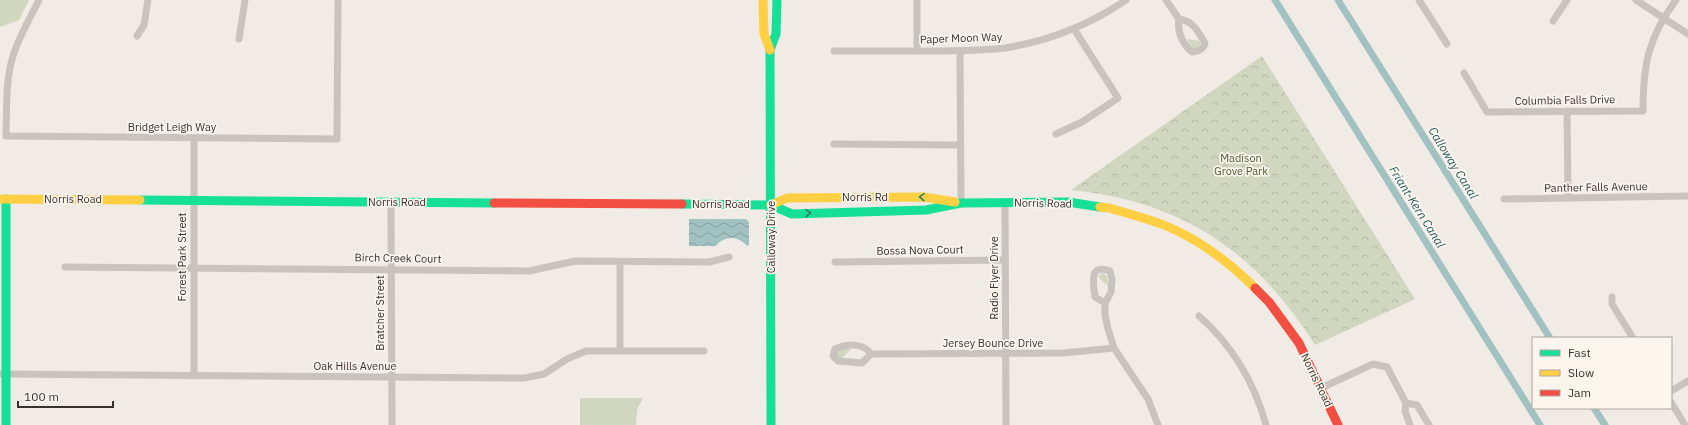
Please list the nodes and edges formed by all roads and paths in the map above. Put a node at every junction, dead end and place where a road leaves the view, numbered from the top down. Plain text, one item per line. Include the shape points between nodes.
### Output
1 (39, 0) edge
2 (148, 0) edge
3 (244, 0) edge
4 (338, 0) edge
5 (763, 0) edge
6 (770, 0) edge
7 (777, 0) edge
8 (917, 0) edge
9 (1126, 0) edge
10 (1166, 0) edge
11 (1567, 0) edge
12 (1636, 0) edge
13 (1676, 0) edge
14 (1423, 1) edge
15 (1663, 17) junction
16 (1179, 19) junction
17 (1553, 21) dead end
18 (776, 28) junction
19 (1074, 29) junction
20 (1688, 34) edge
21 (137, 36) dead end
22 (239, 39) dead end
23 (1447, 44) dead end
24 (770, 50) junction
25 (834, 51) dead end
26 (917, 51) junction
27 (960, 51) junction
28 (1464, 73) dead end
29 (4, 86) edge
30 (1568, 111) junction
31 (1056, 134) dead end
32 (194, 138) junction
33 (834, 144) dead end
34 (960, 145) junction
35 (1688, 196) edge
36 (1568, 198) junction
37 (3, 199) edge
38 (1504, 199) dead end
39 (193, 200) junction
40 (391, 202) junction
41 (960, 203) junction
42 (1005, 203) junction
43 (771, 205) junction
44 (729, 257) dead end
45 (1005, 260) junction
46 (620, 262) junction
47 (835, 262) dead end
48 (65, 267) dead end
49 (3, 268) edge
50 (194, 268) junction
51 (391, 269) junction
52 (1612, 297) dead end
53 (1105, 303) junction
54 (1199, 316) dead end
55 (1632, 337) edge
56 (1114, 348) junction
57 (620, 350) junction
58 (704, 351) dead end
59 (871, 354) junction
60 (1005, 354) junction
61 (3, 374) edge
62 (194, 376) junction
63 (392, 377) junction
64 (1688, 381) edge
65 (1321, 388) junction
66 (1672, 390) edge
67 (1406, 403) junction
68 (1672, 404) edge
69 (6, 425) edge
70 (392, 425) edge
71 (771, 425) edge
72 (1006, 425) edge
73 (1158, 425) edge
74 (1266, 425) edge
75 (1338, 425) edge
76 (1410, 425) edge
77 (1429, 425) edge
78 (1685, 425) edge

1 - 29 street via 19,41
2 - 21 street via 144,25
3 - 22 street
4 - 32 street, Bridget Leigh Way via 337,139
5 - 24 street, Calloway Drive via 764,34
6 - 18 street via 770,16
7 - 18 street, Calloway Drive
8 - 26 street
9 - 19 street, Paper Moon Way
10 - 16 street
11 - 17 street
12 - 15 street
13 - 15 street
14 - 23 street
15 - 20 street
15 - 30 street, Columbia Falls Drive via 1646,59 1643,111
16 - 16 street via 1193,24 1205,43 1199,51 1192,52 1187,47 1179,33
18 - 24 street, Calloway Drive
19 - 27 street, Paper Moon Way via 1004,48
19 - 31 street via 1118,98 1082,122
24 - 43 street, Calloway Drive
25 - 26 street, Paper Moon Way
26 - 27 street, Paper Moon Way
27 - 34 street
28 - 30 street, Columbia Falls Drive via 1487,112
29 - 32 street, Bridget Leigh Way via 6,136
30 - 36 street
32 - 39 street, Forest Park Street
33 - 34 street
34 - 41 street
35 - 36 street, Panther Falls Avenue
36 - 38 street, Panther Falls Avenue
37 - 39 street, Norris Road
37 - 49 street
39 - 40 street, Norris Road
39 - 50 street, Forest Park Street
40 - 43 street, Norris Road
40 - 51 street, Bratcher Street
41 - 42 street, Norris Road
41 -> 43 street, Norris Rd via 924,197 848,197 787,198
43 -> 41 street, Norris Road via 792,214 926,210
42 - 45 street, Radio Flyer Drive
42 - 65 street, Norris Road via 1068,202 1109,208 1152,221 1193,240 1222,258 1270,302 1299,343
43 - 71 street, Calloway Drive
44 - 46 street, Birch Creek Court via 709,262
45 - 47 street, Bossa Nova Court
45 - 60 street, Radio Flyer Drive
46 - 51 street, Birch Creek Court via 575,261 529,270
46 - 57 street
48 - 50 street, Birch Creek Court
49 - 61 street
50 - 51 street, Birch Creek Court
50 - 62 street, Forest Park Street
51 - 63 street, Bratcher Street
52 - 55 street via 1612,304
53 - 53 street via 1095,297 1094,273 1102,268 1110,271 1112,280 1111,292
53 - 56 street via 1105,315
54 - 74 street via 1224,340 1243,368 1258,398
56 - 60 street, Jersey Bounce Drive via 1064,353
56 - 73 street via 1148,399
57 - 58 street, Oak Hills Avenue
57 - 63 street, Oak Hills Avenue via 591,350 576,354 544,374 524,378
59 - 59 street, Jersey Bounce Drive via 862,363 838,362 833,356 835,349 853,345 863,346
59 - 60 street, Jersey Bounce Drive
60 - 72 street, Radio Flyer Drive
61 - 62 street, Oak Hills Avenue
61 - 69 street
62 - 63 street, Oak Hills Avenue
63 - 70 street, Bratcher Street
64 - 66 street
65 - 67 street via 1373,364 1387,367
65 - 75 street, Norris Road
67 - 76 street via 1405,411
67 - 77 street via 1417,405
68 - 78 street

